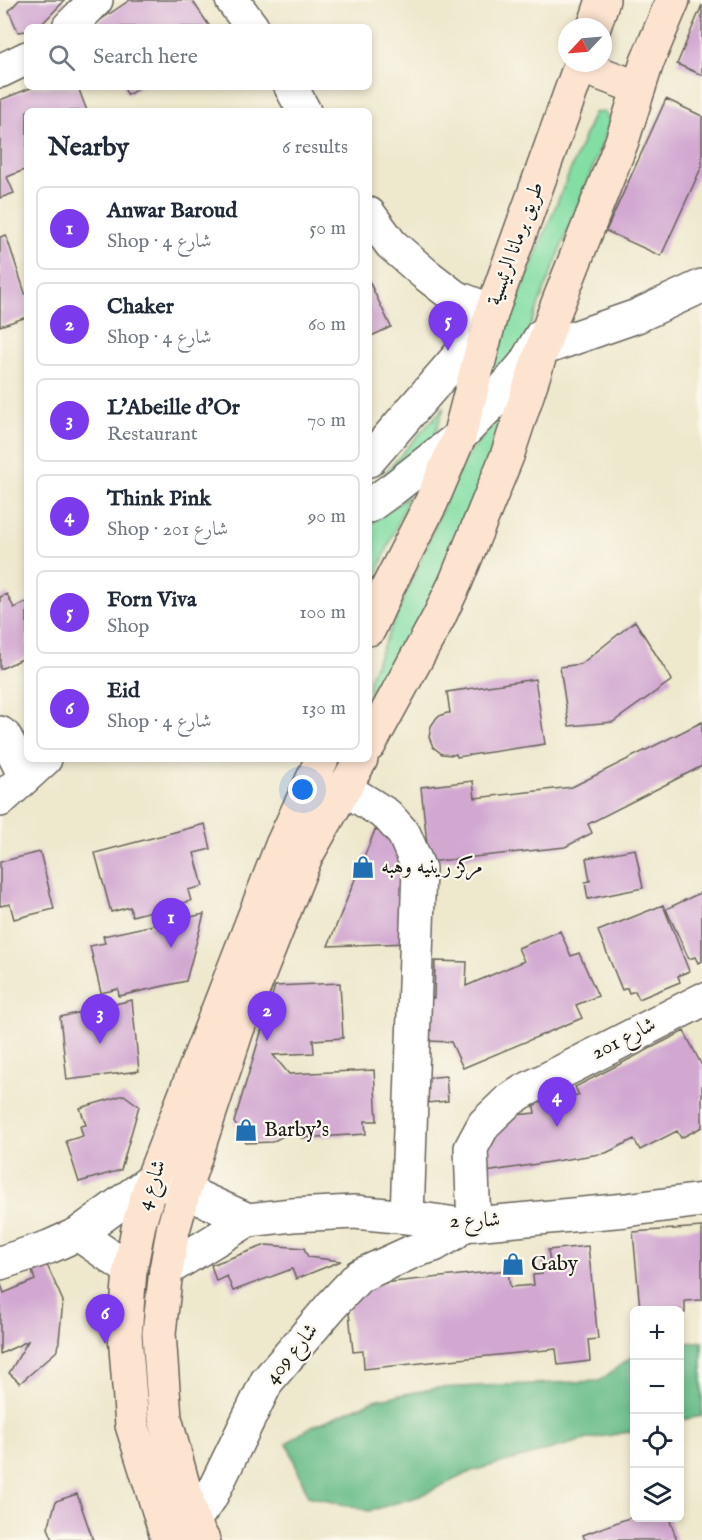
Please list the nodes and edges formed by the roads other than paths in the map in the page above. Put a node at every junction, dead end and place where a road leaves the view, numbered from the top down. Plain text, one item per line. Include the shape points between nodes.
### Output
1 (96, 0) edge
2 (232, 0) edge
3 (603, 0) edge
4 (673, 0) edge
5 (597, 18) edge
6 (72, 24) edge
7 (250, 24) edge
8 (24, 59) edge
9 (0, 71) edge
10 (578, 72) edge
11 (598, 72) edge
12 (639, 88) junction
13 (293, 90) edge
14 (302, 108) edge
15 (372, 218) edge
16 (702, 286) edge
17 (553, 316) junction
18 (490, 317) junction
19 (542, 349) junction
20 (459, 437) junction
21 (372, 456) edge
22 (372, 504) edge
23 (372, 622) edge
24 (2, 736) edge
25 (372, 740) edge
26 (24, 757) edge
27 (321, 762) edge
28 (359, 762) edge
29 (35, 767) edge
30 (344, 788) junction
31 (0, 800) edge
32 (294, 851) junction
33 (702, 1000) edge
34 (152, 1180) junction
35 (184, 1191) junction
36 (702, 1200) edge
37 (408, 1217) junction
38 (248, 1220) junction
39 (468, 1224) junction
40 (78, 1234) junction
41 (0, 1263) edge
42 (130, 1270) junction
43 (166, 1270) junction
44 (186, 1535) edge

1 - 6 street
2 - 7 street
3 - 5 main road
4 - 12 main road
8 - 9 street
10 - 18 main road, طريق برمانا الرئيسية
11 - 12 main road
12 - 17 main road
13 - 14 street
15 - 18 street via 391,244 424,273
16 - 19 street via 637,316
17 - 19 main road
17 - 20 street via 524,365
18 - 20 main road
18 - 21 street, طريق برمانا الرئيسية
19 - 25 main road via 507,456 456,581
20 - 22 street
20 - 23 main road via 431,504
24 - 26 street
27 - 32 main road
28 - 30 main road
29 - 31 street
30 - 32 main road
30 - 37 street via 387,815 404,834 419,869
32 - 34 main road, شارع 4
32 - 35 main road, شارع 4
33 - 39 street, شارع 201 via 522,1092 495,1112 471,1148
34 - 35 street
34 - 40 street
34 - 42 main road, شارع 4
35 - 38 street
35 - 43 main road, شارع 4
36 - 39 street, شارع 2
37 - 38 street, شارع 2 via 356,1212
37 - 39 street, شارع 2
38 - 43 street, شارع 2
39 - 44 street, شارع 409 via 434,1245 359,1276 332,1305 267,1381 210,1498
40 - 41 street
40 - 42 street
42 - 44 main road, شارع 4 via 125,1335 132,1425
43 - 44 main road, شارع 4 via 159,1333 165,1418

